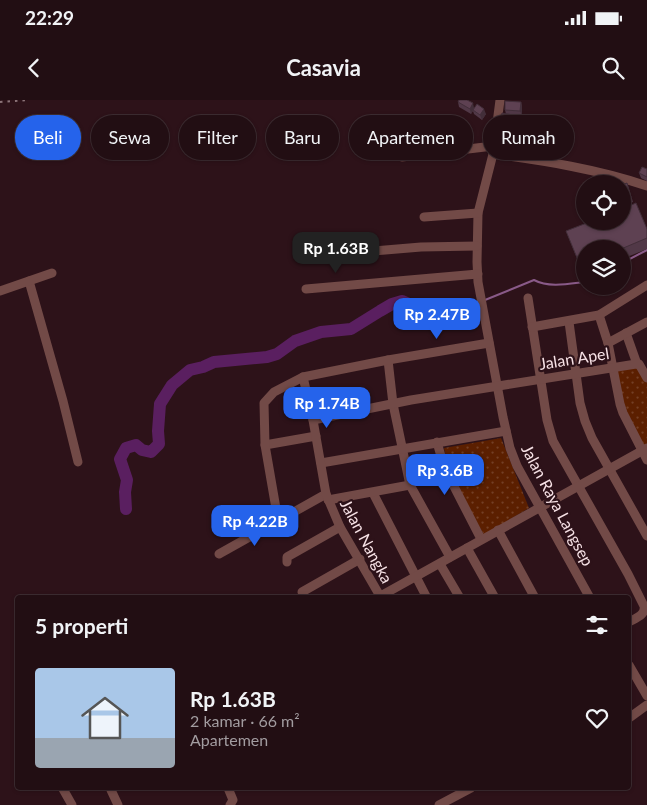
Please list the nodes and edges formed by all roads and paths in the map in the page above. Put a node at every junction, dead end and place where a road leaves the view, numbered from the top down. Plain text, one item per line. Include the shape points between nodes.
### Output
1 (500, 100) edge
2 (498, 115) edge
3 (491, 160) edge
4 (539, 160) edge
5 (647, 186) edge
6 (478, 213) junction
7 (424, 217) dead end
8 (477, 246) junction
9 (326, 255) dead end
10 (52, 272) dead end
11 (478, 274) junction
12 (29, 280) junction
13 (647, 285) edge
14 (306, 289) dead end
15 (0, 291) edge
16 (528, 298) dead end
17 (599, 316) junction
18 (568, 322) junction
19 (647, 322) edge
20 (532, 327) junction
21 (626, 333) junction
22 (489, 343) junction
23 (608, 343) junction
24 (388, 360) junction
25 (638, 364) junction
26 (612, 367) junction
27 (576, 373) junction
28 (303, 377) junction
29 (647, 378) edge
30 (539, 379) junction
31 (498, 387) junction
32 (393, 404) junction
33 (313, 420) junction
34 (506, 431) junction
35 (316, 436) junction
36 (437, 442) junction
37 (265, 445) junction
38 (402, 449) junction
39 (644, 449) edge
40 (647, 460) edge
41 (78, 462) dead end
42 (321, 463) junction
43 (610, 468) junction
44 (410, 485) junction
45 (577, 485) junction
46 (373, 493) junction
47 (327, 497) junction
48 (539, 507) junction
49 (278, 520) junction
50 (340, 526) junction
51 (498, 530) junction
52 (646, 535) edge
53 (481, 539) junction
54 (467, 548) junction
55 (219, 554) dead end
56 (450, 557) junction
57 (360, 559) junction
58 (286, 562) dead end
59 (440, 564) junction
60 (416, 576) junction
61 (302, 592) dead end
62 (377, 595) edge
63 (382, 595) edge
64 (426, 595) edge
65 (458, 595) edge
66 (493, 595) edge
67 (533, 595) edge
68 (588, 595) edge
69 (631, 621) edge
70 (631, 668) edge
71 (647, 696) edge
72 (647, 705) edge
73 (631, 717) edge
74 (64, 790) edge
75 (111, 790) edge
76 (229, 790) edge
77 (457, 790) edge
78 (72, 805) edge
79 (118, 805) edge
80 (230, 805) edge
81 (439, 805) edge

1 - 2 street, Jalan Raya Langsep
3 - 6 street, Jalan Raya Langsep
4 - 5 street
6 - 7 street
6 - 8 street, Jalan Raya Langsep
8 - 9 street
8 - 11 street, Jalan Raya Langsep
10 - 12 street
11 - 14 street
11 - 22 street, Jalan Raya Langsep
12 - 15 street
12 - 41 street
13 - 17 street
16 - 20 street
17 - 18 street
17 - 23 street
18 - 20 street
18 - 27 street
19 - 21 street
20 - 30 street
21 - 23 street
21 - 25 street
22 - 24 street
22 - 31 street, Jalan Raya Langsep
23 - 26 street
24 - 28 street
24 - 32 street
25 - 26 street, Jalan Apel
25 - 29 street
26 - 27 street, Jalan Apel
26 - 39 street via 623,413
27 - 30 street, Jalan Apel
27 - 43 street via 585,421
28 - 33 street, Jalan Nangka
28 - 37 street via 274,392 264,403
30 - 31 street, Jalan Apel
30 - 45 street via 553,441
31 - 32 street
31 - 34 street, Jalan Raya Langsep
32 - 33 street
32 - 38 street
33 - 35 street, Jalan Nangka
34 - 36 street
34 - 48 street, Jalan Raya Langsep via 517,466
35 - 37 street
35 - 42 street, Jalan Nangka
36 - 38 street
36 - 53 street via 444,467
37 - 49 street
38 - 42 street
38 - 44 street
39 - 40 street
39 - 43 street
42 - 47 street, Jalan Nangka
43 - 45 street
43 - 52 street
44 - 46 street
44 - 56 street
45 - 48 street
45 - 69 street via 644,606 643,613
46 - 47 street
46 - 60 street
47 - 49 street
47 - 50 street, Jalan Nangka
48 - 51 street
48 - 68 street, Jalan Raya Langsep
49 - 55 street
50 - 57 street, Jalan Nangka
50 - 58 street via 287,557
51 - 53 street
51 - 67 street
53 - 54 street
54 - 56 street
54 - 66 street
56 - 59 street
57 - 61 street
57 - 62 street, Jalan Nangka
59 - 60 street
59 - 65 street
60 - 63 street
60 - 64 street
70 - 71 street
72 - 73 street
74 - 78 street
75 - 79 street
76 - 80 street via 233,800
77 - 81 street

